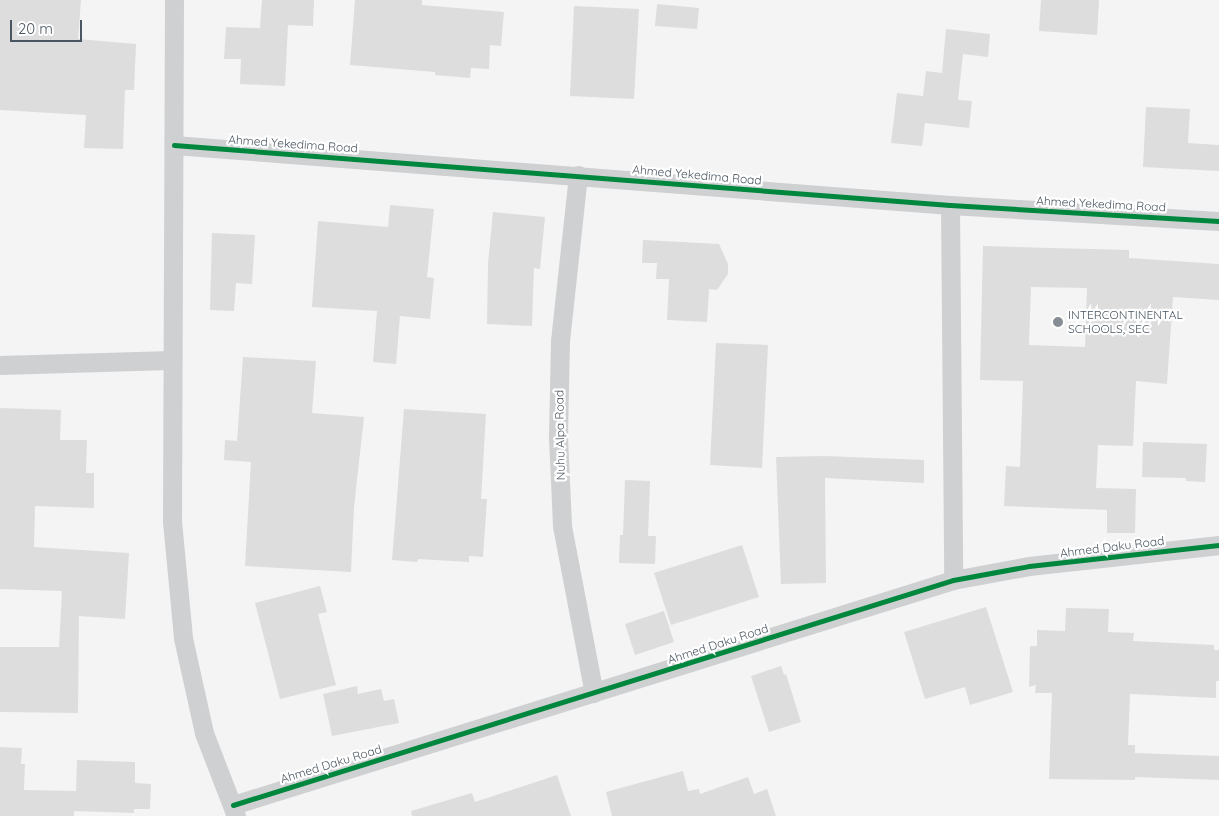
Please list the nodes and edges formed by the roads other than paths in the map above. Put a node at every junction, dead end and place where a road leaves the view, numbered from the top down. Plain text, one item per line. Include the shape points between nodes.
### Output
1 (174, 0) edge
2 (174, 145) junction
3 (578, 175) junction
4 (950, 206) junction
5 (1219, 221) edge
6 (171, 360) junction
7 (0, 365) edge
8 (1219, 545) edge
9 (953, 580) junction
10 (594, 694) junction
11 (234, 810) edge

1 - 2 street
2 - 3 street, Ahmed Yekedima Road
2 - 6 street
3 - 4 street, Ahmed Yekedima Road
3 - 10 street, Nuhu Alpa Road via 560,341 558,437 562,526
4 - 5 street, Ahmed Yekedima Road
4 - 9 street
6 - 7 street
6 - 11 street via 172,521 183,638 204,733
8 - 9 street, Ahmed Daku Road via 1029,566
9 - 10 street, Ahmed Daku Road
10 - 11 street, Ahmed Daku Road

